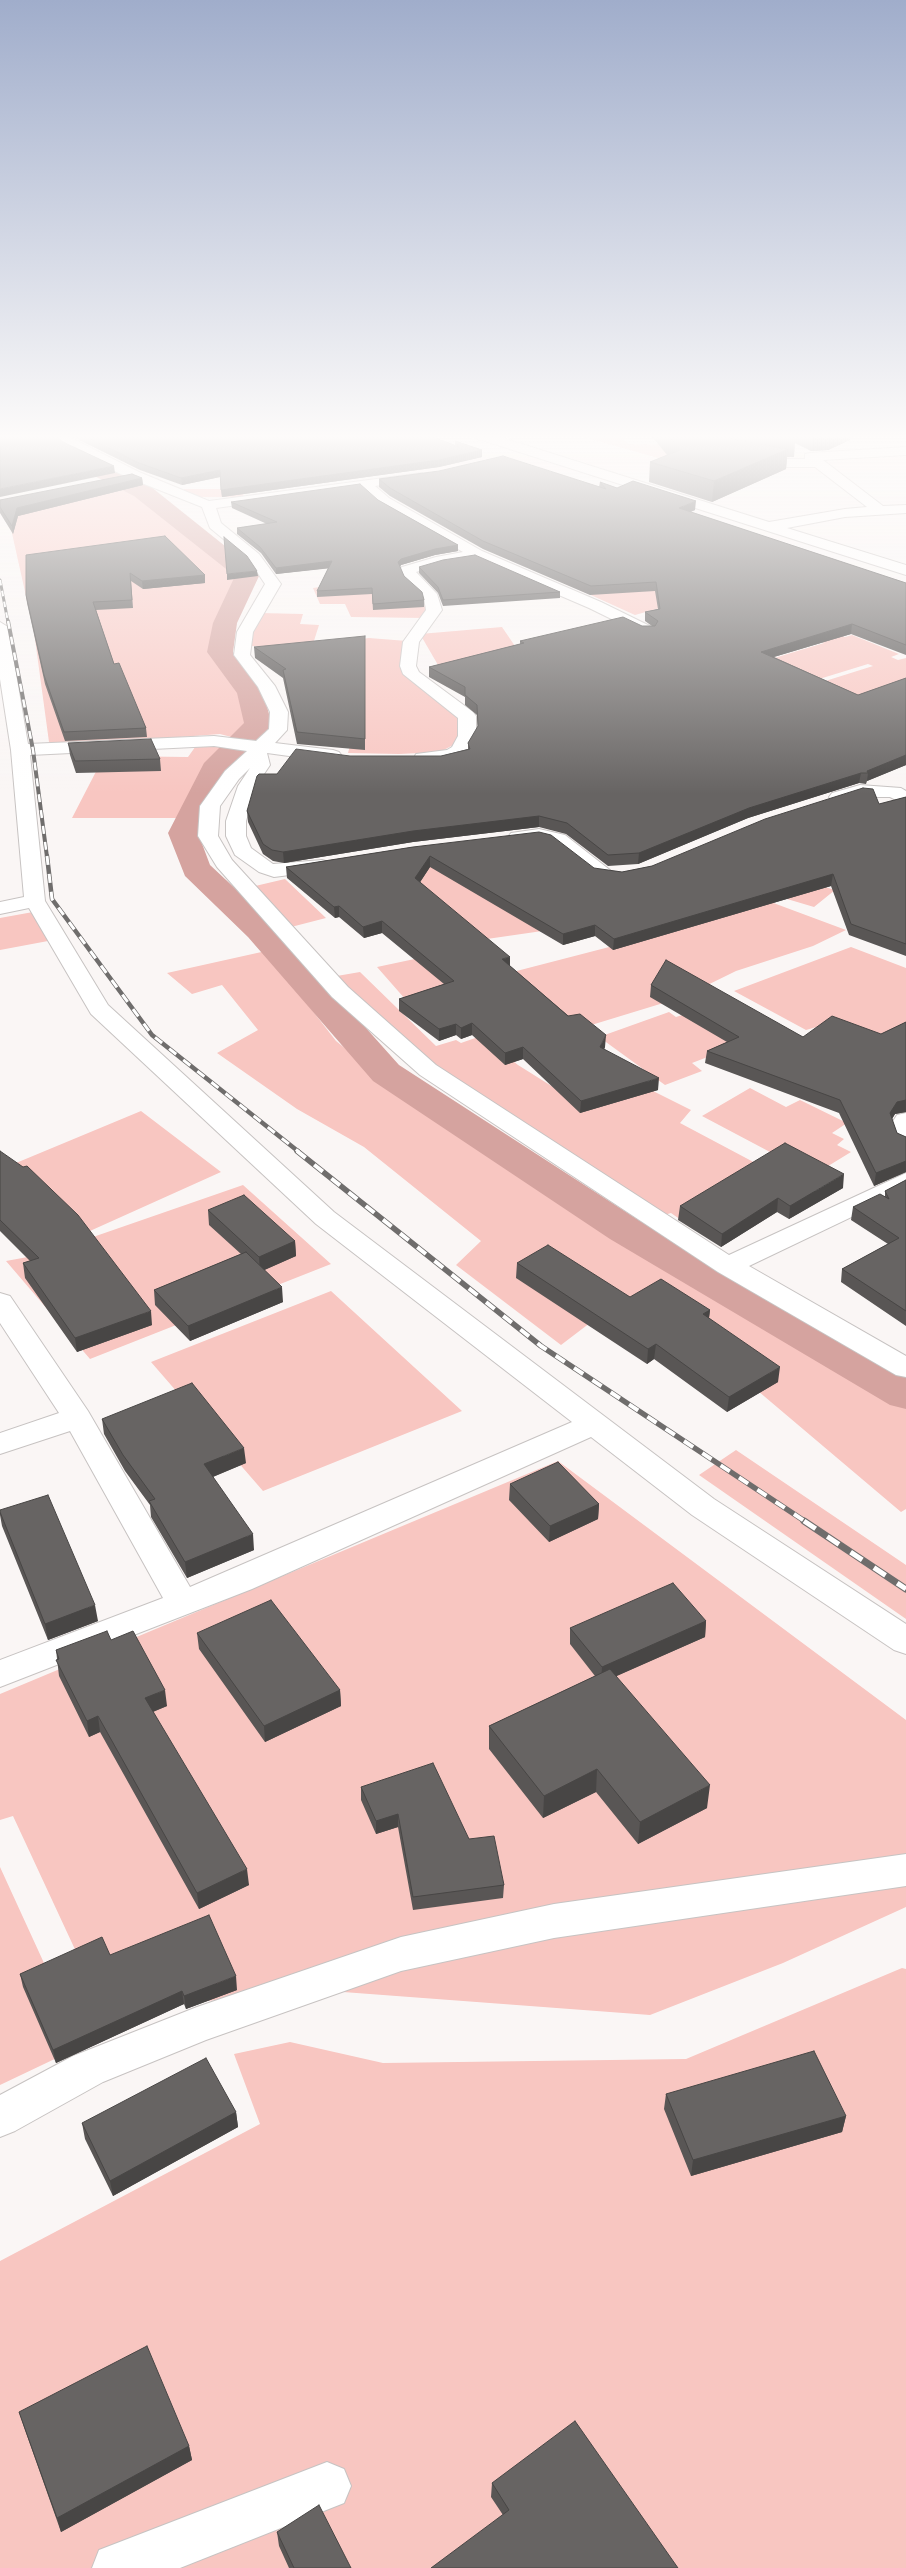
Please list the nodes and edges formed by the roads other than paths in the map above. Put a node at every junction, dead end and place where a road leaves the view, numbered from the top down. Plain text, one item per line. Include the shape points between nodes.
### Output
1 (250, 554) edge
2 (477, 554) joint
3 (856, 554) edge
4 (906, 570) edge
5 (0, 627) edge
6 (648, 631) edge
7 (251, 746) junction
8 (20, 750) junction
9 (350, 758) edge
10 (404, 758) edge
11 (906, 799) edge
12 (817, 804) edge
13 (502, 838) edge
14 (338, 863) edge
15 (621, 876) edge
16 (35, 902) junction
17 (0, 908) edge
18 (906, 1120) edge
19 (906, 1140) edge
20 (906, 1181) edge
21 (728, 1266) junction
22 (0, 1302) edge
23 (906, 1368) edge
24 (77, 1418) junction
25 (594, 1424) junction
26 (0, 1444) edge
27 (183, 1603) junction
28 (906, 1641) edge
29 (0, 1674) edge
30 (906, 1870) edge
31 (0, 2117) edge
32 (327, 2486) dead end
33 (117, 2568) edge

1 - 7 street via 273,584 245,632 242,655 266,686 279,712 278,730
2 - 6 street
2 - 10 street via 406,570 431,597 434,610 411,642 408,666 411,674 464,712 467,736 452,755
3 - 4 street
5 - 8 street
7 - 8 street via 214,741
7 - 9 street
7 - 14 street via 261,757 261,765 247,786 236,821 236,836 242,850 274,871
7 - 21 street via 210,806 208,836 224,864 340,992 428,1070
8 - 16 street
11 - 12 street via 894,792 860,791
13 - 15 street via 539,835 558,839 602,874
16 - 17 street
16 - 25 street via 99,1009 325,1218
18 - 19 street via 902,1126
20 - 21 street
21 - 23 street
22 - 24 street
24 - 26 street
24 - 27 street
25 - 27 street via 240,1581
25 - 28 street via 703,1507
27 - 29 street
30 - 31 street via 554,1921 401,1954 170,2036 88,2069
32 - 33 street

